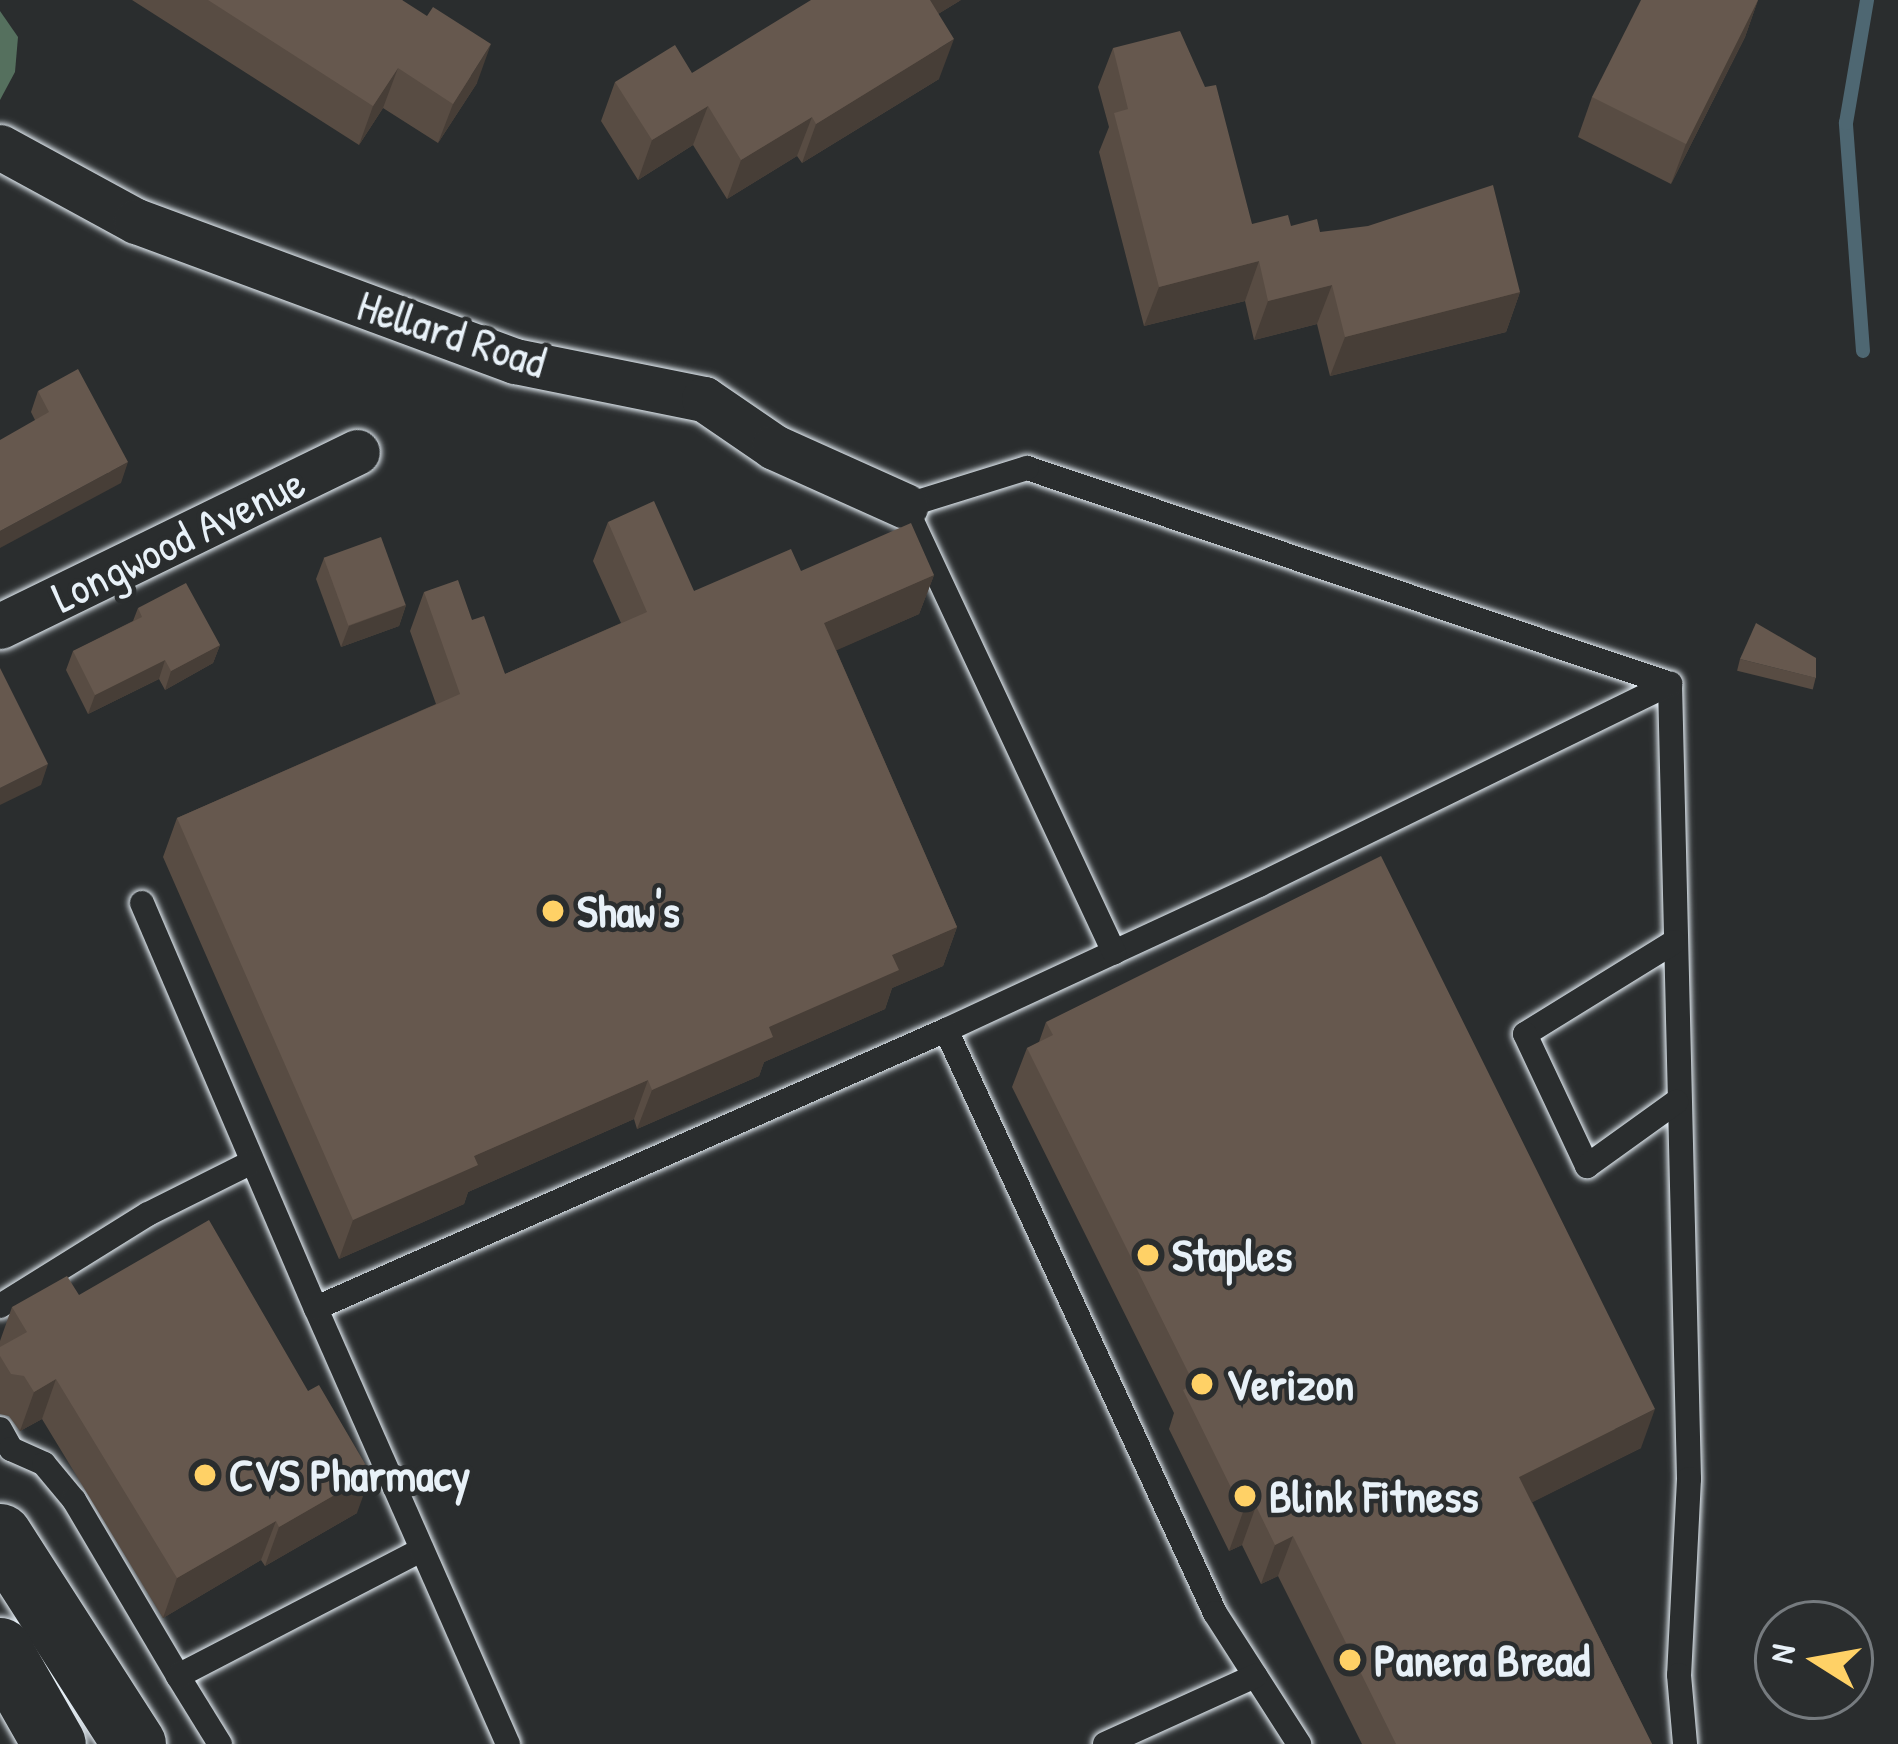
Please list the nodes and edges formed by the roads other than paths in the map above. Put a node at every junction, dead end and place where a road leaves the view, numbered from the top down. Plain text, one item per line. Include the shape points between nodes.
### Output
1 (0, 147) edge
2 (357, 452) dead end
3 (905, 506) junction
4 (0, 626) edge
5 (1670, 684) junction
6 (142, 903) dead end
7 (1674, 942) junction
8 (1114, 952) junction
9 (946, 1030) junction
10 (1676, 1102) junction
11 (252, 1162) junction
12 (0, 1306) edge
13 (316, 1308) junction
14 (0, 1429) edge
15 (0, 1535) edge
16 (421, 1550) junction
17 (0, 1649) edge
18 (178, 1676) junction
19 (1255, 1676) junction
20 (40, 1739) edge
21 (134, 1744) edge
22 (220, 1744) edge
23 (508, 1744) edge
24 (1105, 1744) edge
25 (1299, 1744) edge
26 (1684, 1744) edge

1 - 3 street, Hellard Road via 136,221 515,361 704,399 775,447
2 - 4 street, Longwood Avenue
3 - 5 lane via 1027,468
3 - 8 lane
5 - 7 lane
5 - 8 lane
6 - 11 lane
7 - 10 lane
7 - 10 lane via 1525,1034 1587,1166
8 - 9 lane
9 - 13 lane
9 - 19 lane via 1214,1613
10 - 26 lane via 1689,1479 1679,1675
11 - 12 lane via 148,1214
11 - 13 lane
13 - 16 lane
14 - 18 lane via 11,1449 44,1464 74,1500
15 - 21 main road
16 - 18 lane
16 - 23 lane
17 - 20 main road
18 - 22 lane
19 - 24 lane
19 - 25 lane

